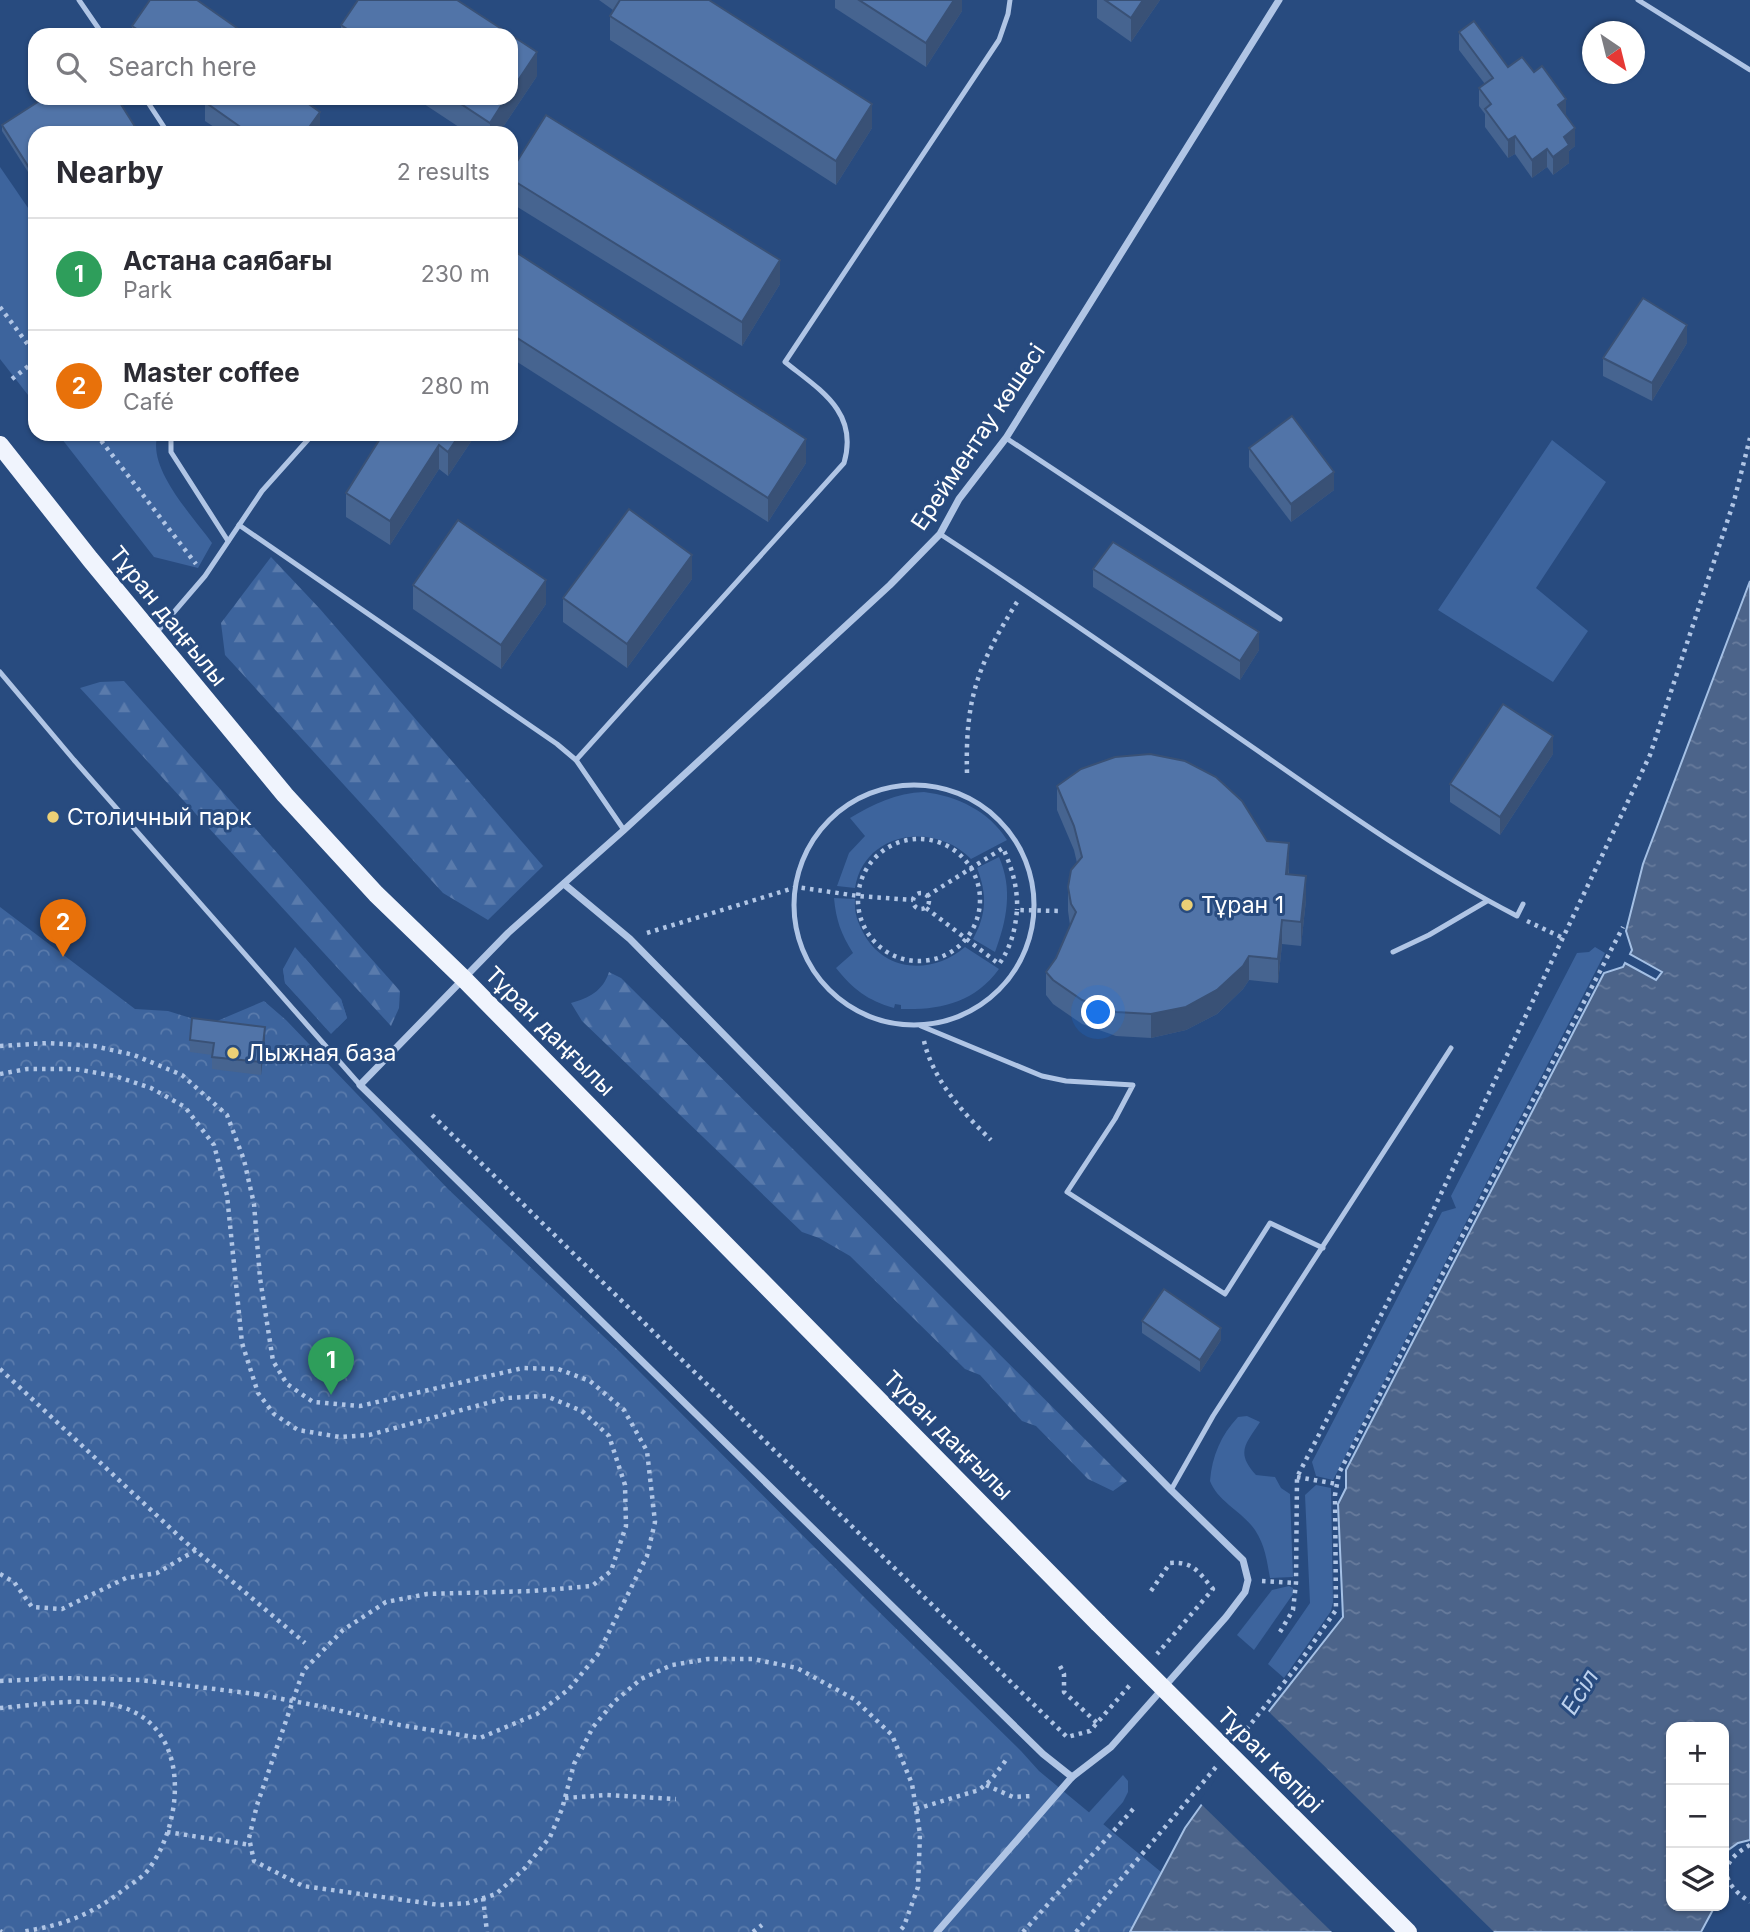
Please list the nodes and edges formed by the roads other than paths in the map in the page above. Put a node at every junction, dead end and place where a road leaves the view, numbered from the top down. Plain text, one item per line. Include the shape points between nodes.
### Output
1 (79, 0) edge
2 (1010, 0) edge
3 (1279, 0) edge
4 (1638, 0) edge
5 (98, 28) edge
6 (1750, 70) edge
7 (150, 105) edge
8 (163, 126) edge
9 (1006, 438) junction
10 (171, 441) edge
11 (307, 441) edge
12 (0, 445) edge
13 (239, 525) junction
14 (940, 534) junction
15 (228, 541) junction
16 (1280, 619) dead end
17 (153, 635) junction
18 (0, 673) edge
19 (576, 760) junction
20 (624, 831) junction
21 (564, 884) junction
22 (1487, 901) junction
23 (1523, 904) dead end
24 (1393, 952) dead end
25 (464, 979) junction
26 (921, 1026) junction
27 (1451, 1048) dead end
28 (360, 1085) junction
29 (1324, 1248) junction
30 (1171, 1490) junction
31 (1098, 1623) joint
32 (1072, 1777) junction
33 (937, 1932) edge
34 (1408, 1932) edge

1 - 5 lane
2 - 19 lane via 999,40 785,362 829,397 843,418 849,445 844,463
3 - 9 street, Ерейментау көшесі
4 - 6 lane
7 - 8 lane
9 - 14 street, Ерейментау көшесі via 959,499
9 - 16 lane
10 - 15 lane via 171,452
11 - 13 lane
12 - 17 main road, Тұран даңғылы
13 - 15 lane
13 - 19 lane
14 - 20 street, Ерейментау көшесі via 891,585
14 - 22 lane via 1352,816
15 - 17 lane via 205,576
17 - 25 main road, Тұран даңғылы via 285,795 376,894
18 - 28 lane
19 - 20 lane
20 - 21 street, Ерейментау көшесі
21 - 25 street, Ерейментау көшесі
21 - 30 street via 630,939
22 - 23 lane via 1517,916
22 - 24 lane
25 - 28 street, Ерейментау көшесі
25 - 31 main road, Тұран даңғылы
26 - 26 lane via 956,1019 986,1002 1012,977 1028,946 1033,883 1025,856 1010,831 982,806 939,787 910,784 870,792 835,813 809,844 794,887 793,919 803,954 823,985 851,1009 885,1023
26 - 29 lane via 1042,1076 1133,1085 1067,1192 1225,1294 1270,1223
27 - 29 lane
28 - 32 street via 1043,1754
29 - 30 lane via 1213,1416
30 - 32 street via 1243,1560 1248,1580 1245,1592 1111,1747
31 - 34 main road, Тұран көпірі, bridge
32 - 33 street

